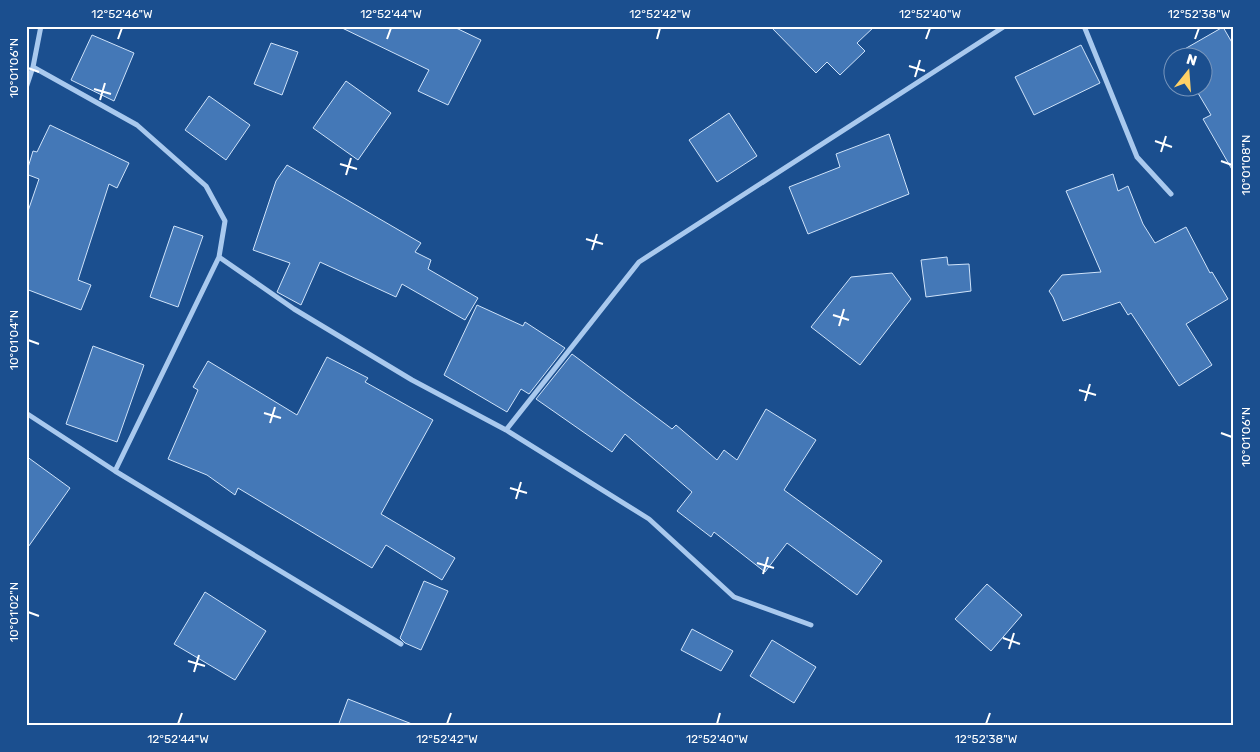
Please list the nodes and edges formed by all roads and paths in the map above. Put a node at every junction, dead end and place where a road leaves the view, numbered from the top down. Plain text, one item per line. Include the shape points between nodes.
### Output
1 (41, 26) edge
2 (1005, 26) edge
3 (1084, 26) edge
4 (33, 66) junction
5 (26, 88) edge
6 (1171, 194) dead end
7 (219, 257) junction
8 (26, 413) edge
9 (506, 430) junction
10 (115, 471) junction
11 (811, 625) dead end
12 (401, 644) dead end

1 - 4 street
2 - 9 street via 639,262
3 - 6 street via 1137,156
4 - 5 street
4 - 7 street via 137,124 206,186 225,221
7 - 9 street via 294,309 412,380
7 - 10 street
8 - 10 street
9 - 11 street via 649,519 734,597
10 - 12 street

